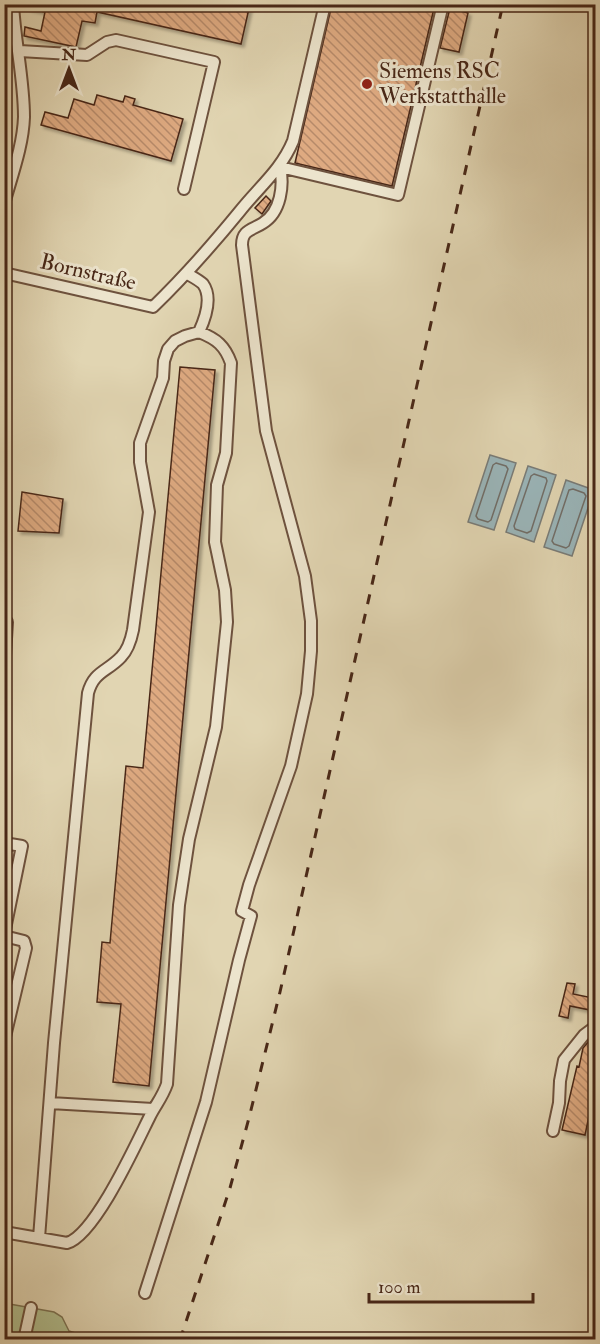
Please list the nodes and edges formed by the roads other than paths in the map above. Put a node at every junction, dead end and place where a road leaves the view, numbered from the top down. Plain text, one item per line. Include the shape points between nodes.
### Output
1 (14, 4) edge
2 (325, 4) edge
3 (444, 4) edge
4 (20, 51) junction
5 (280, 167) junction
6 (184, 189) dead end
7 (4, 204) edge
8 (4, 273) edge
9 (186, 273) junction
10 (199, 332) junction
11 (8, 622) dead end
12 (4, 672) edge
13 (4, 843) edge
14 (4, 935) edge
15 (596, 1026) edge
16 (4, 1041) edge
17 (50, 1103) junction
18 (153, 1109) junction
19 (553, 1131) dead end
20 (4, 1232) edge
21 (39, 1238) junction
22 (144, 1293) dead end
23 (30, 1308) dead end
24 (24, 1340) edge

1 - 4 street
2 - 5 street via 293,141
3 - 5 street via 398,195
4 - 6 street via 87,55 116,40 214,62
4 - 7 street via 24,117
5 - 9 street, Bornstraße
5 - 22 street via 283,178 278,207 264,223 246,231 242,245 266,431 305,576 311,621 309,676 291,766 242,911 251,916 206,1102
8 - 9 street, Bornstraße via 153,307
9 - 10 street via 203,285 207,298
10 - 17 street via 175,341 168,349 163,378 140,443 149,512 130,642 121,657 91,682 88,693
10 - 18 street via 218,340 231,363 226,453 217,485 215,542 227,622 216,727 189,839 179,905 167,1084
11 - 12 street
13 - 14 street via 22,846
14 - 16 street via 24,941 26,948
15 - 19 street via 564,1060
17 - 18 street
17 - 21 street
18 - 21 street via 102,1206 75,1241
20 - 21 street
23 - 24 street

